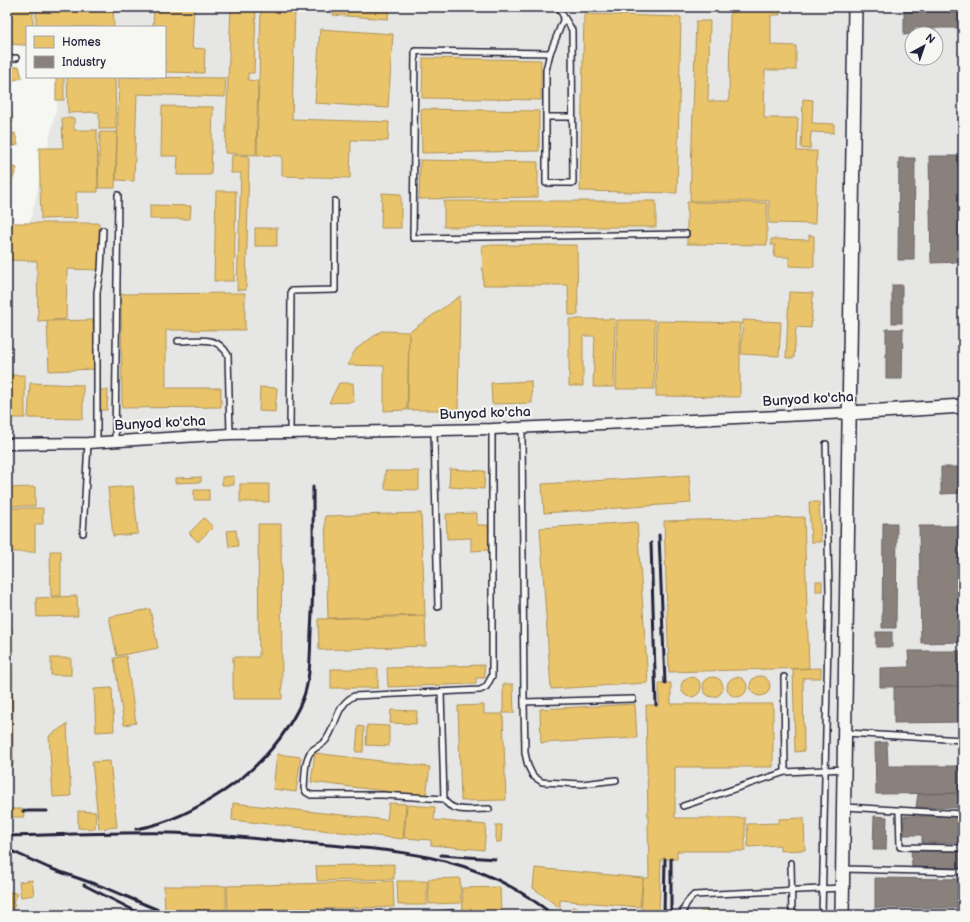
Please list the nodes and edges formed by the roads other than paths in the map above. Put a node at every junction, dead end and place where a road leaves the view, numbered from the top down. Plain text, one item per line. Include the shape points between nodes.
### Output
1 (558, 7) edge
2 (856, 7) edge
3 (564, 18) junction
4 (550, 53) junction
5 (16, 58) dead end
6 (7, 60) edge
7 (547, 117) junction
8 (572, 118) junction
9 (118, 195) dead end
10 (335, 201) dead end
11 (103, 230) dead end
12 (686, 234) dead end
13 (178, 341) dead end
14 (963, 406) edge
15 (849, 414) junction
16 (522, 428) junction
17 (492, 429) junction
18 (434, 430) junction
19 (290, 433) junction
20 (230, 434) junction
21 (115, 442) junction
22 (93, 443) junction
23 (7, 444) edge
24 (826, 444) dead end
25 (83, 532) dead end
26 (438, 607) dead end
27 (784, 677) dead end
28 (441, 692) junction
29 (633, 699) dead end
30 (524, 702) junction
31 (846, 732) junction
32 (963, 740) edge
33 (846, 769) junction
34 (826, 770) junction
35 (785, 772) junction
36 (616, 780) dead end
37 (444, 800) junction
38 (683, 806) dead end
39 (844, 807) junction
40 (489, 809) dead end
41 (899, 810) junction
42 (963, 814) edge
43 (963, 848) edge
44 (791, 863) dead end
45 (843, 869) junction
46 (963, 872) edge
47 (843, 888) junction
48 (823, 889) junction
49 (792, 892) junction
50 (454, 913) dead end
51 (432, 915) edge
52 (682, 915) edge
53 (792, 915) edge
54 (822, 915) edge
55 (842, 915) edge

1 - 3 lane
2 - 15 street
3 - 4 lane
3 - 8 lane via 572,30
4 - 7 lane via 546,70
4 - 12 lane via 415,51 413,238
5 - 6 lane
7 - 8 lane
7 - 8 lane via 546,183 572,183
9 - 21 lane
10 - 19 lane via 335,290 291,292
11 - 22 lane via 97,292
13 - 20 lane via 214,341 223,346 228,355
14 - 15 street, Bunyod ko'cha
15 - 16 street, Bunyod ko'cha
15 - 31 street
16 - 17 street, Bunyod ko'cha
16 - 30 lane
17 - 18 street, Bunyod ko'cha
17 - 28 lane via 492,676 486,687 480,690
18 - 19 street, Bunyod ko'cha
18 - 26 lane
19 - 20 street, Bunyod ko'cha
20 - 21 street, Bunyod ko'cha
21 - 22 street, Bunyod ko'cha
22 - 23 street, Bunyod ko'cha
22 - 25 lane
24 - 34 lane via 829,592
27 - 35 lane
28 - 37 lane
28 - 37 lane via 354,696 347,700 341,707 327,739 309,753 304,788 311,795 383,795
29 - 30 lane
30 - 36 lane via 525,753 533,776 542,782 582,784
31 - 32 lane
31 - 33 street
33 - 34 lane
33 - 39 street
34 - 35 lane
34 - 48 lane
35 - 38 lane
37 - 40 lane via 454,809
39 - 41 lane
39 - 45 street
41 - 42 lane
41 - 43 lane via 900,847
44 - 49 lane
45 - 46 lane
45 - 47 street
47 - 48 lane
47 - 55 street
48 - 49 lane
48 - 54 lane
49 - 52 lane via 694,895 687,902
49 - 53 lane
50 - 51 lane

